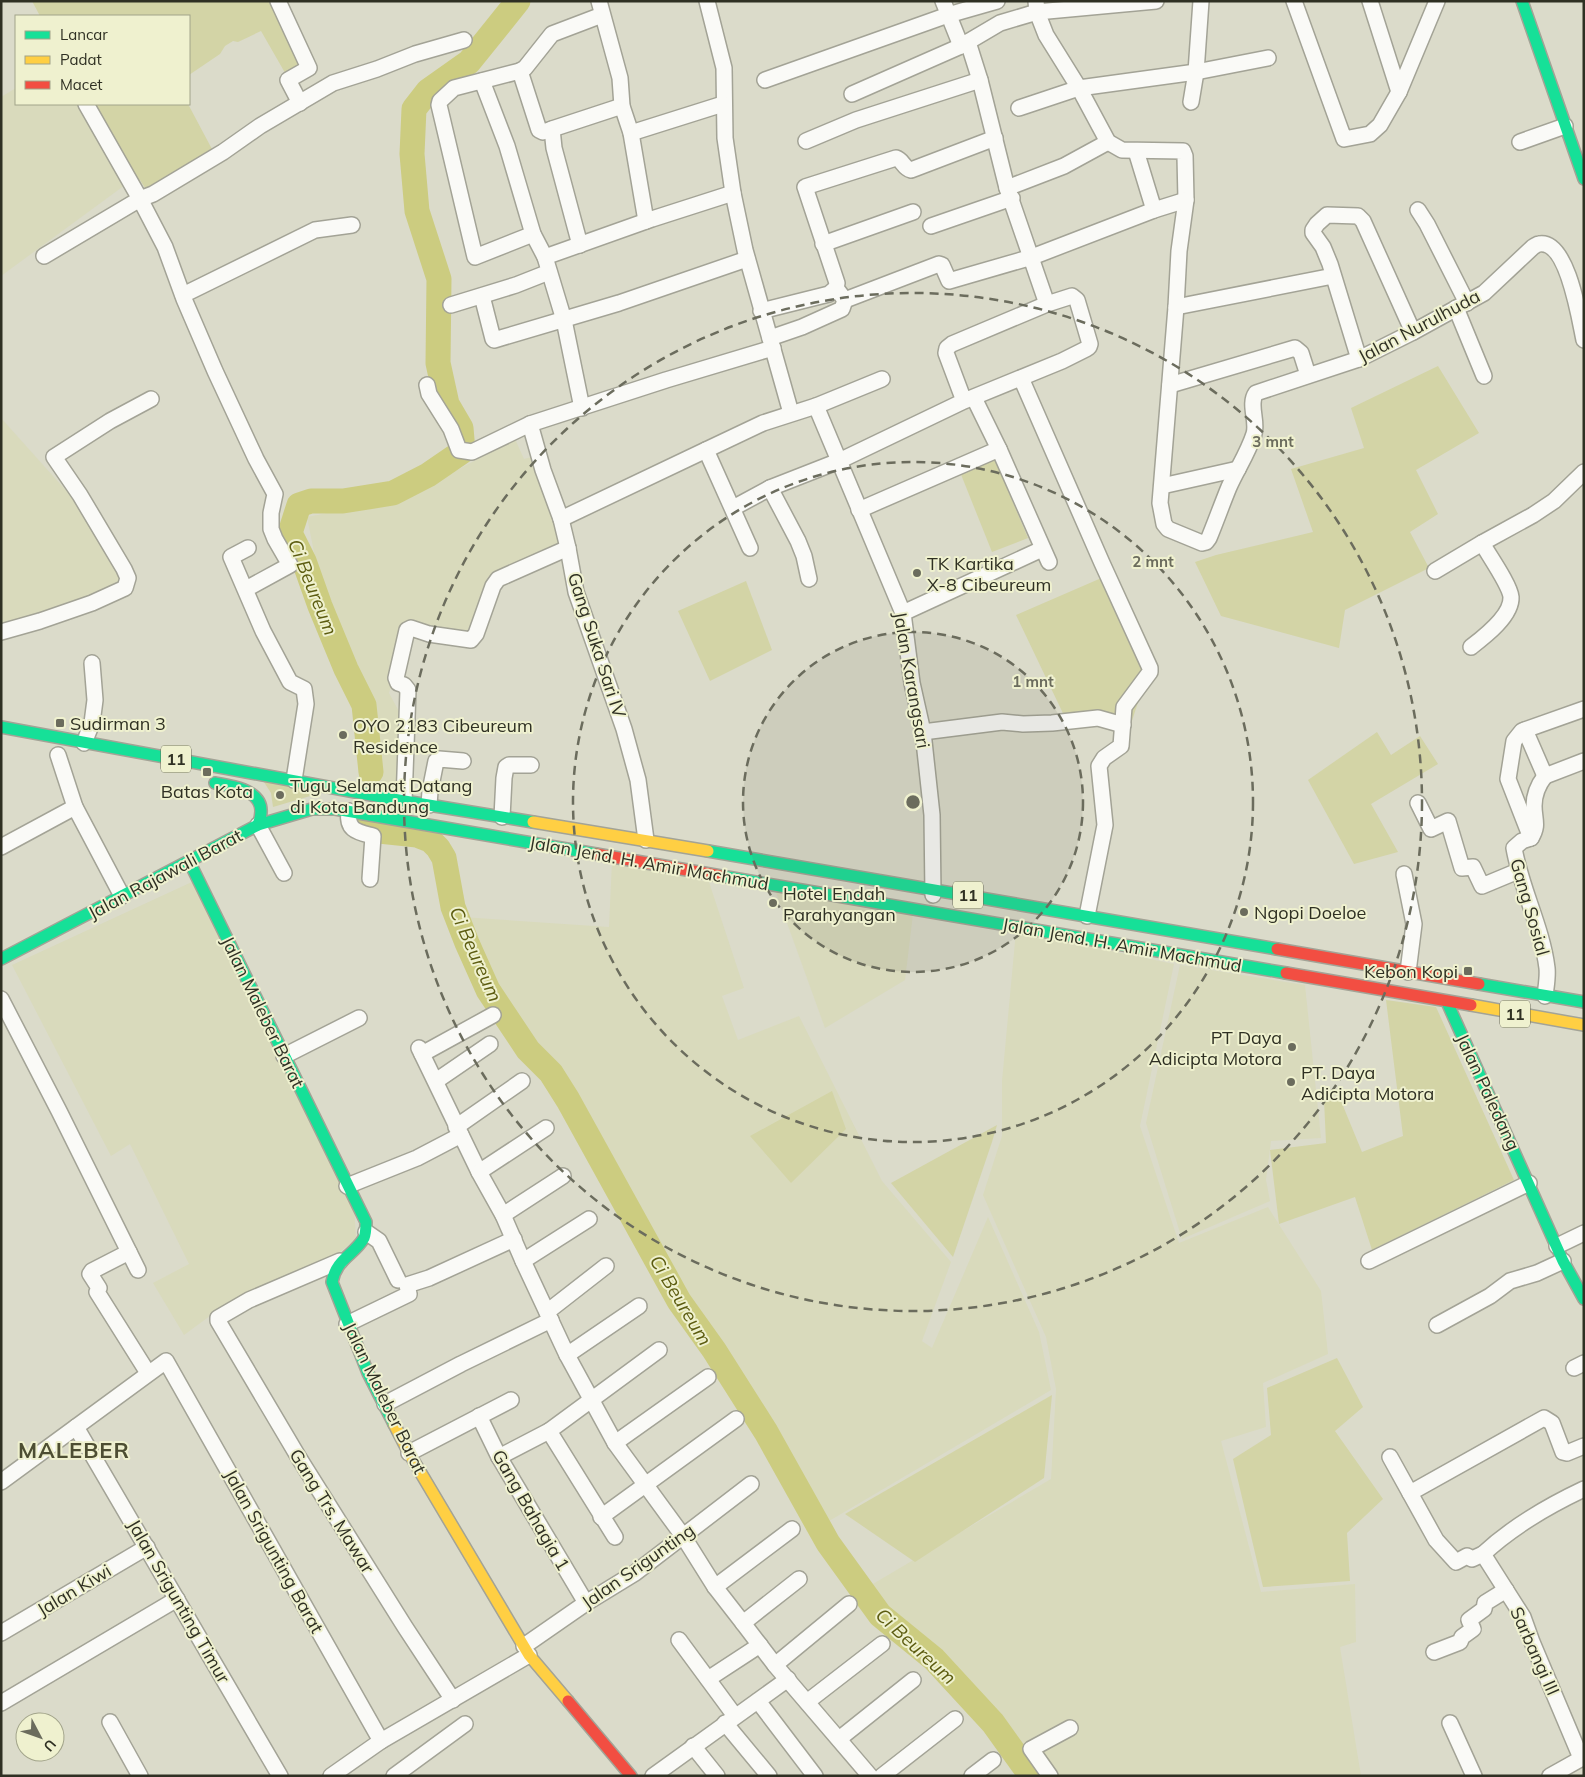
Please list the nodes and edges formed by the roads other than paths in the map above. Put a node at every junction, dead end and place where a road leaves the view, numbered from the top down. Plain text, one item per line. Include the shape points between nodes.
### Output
1 (278, 1) edge
2 (707, 1) edge
3 (997, 1) edge
4 (1156, 1) edge
5 (1201, 1) edge
6 (1294, 1) edge
7 (1370, 1) edge
8 (1436, 1) edge
9 (1522, 1) edge
10 (1036, 6) edge
11 (600, 8) edge
12 (946, 8) edge
13 (464, 40) dead end
14 (964, 44) junction
15 (1268, 58) dead end
16 (520, 71) junction
17 (1196, 72) junction
18 (765, 80) dead end
19 (980, 80) junction
20 (482, 81) junction
21 (1079, 88) junction
22 (1399, 92) junction
23 (852, 94) dead end
24 (1191, 102) dead end
25 (300, 103) junction
26 (723, 104) junction
27 (87, 105) edge
28 (622, 106) junction
29 (1019, 108) dead end
30 (1565, 126) junction
31 (552, 129) junction
32 (630, 133) junction
33 (995, 138) junction
34 (806, 141) dead end
35 (1108, 142) junction
36 (1520, 142) dead end
37 (1136, 151) junction
38 (1584, 179) edge
39 (733, 193) junction
40 (1010, 193) junction
41 (140, 200) junction
42 (1186, 200) junction
43 (1154, 210) junction
44 (1418, 210) dead end
45 (914, 212) dead end
46 (646, 221) junction
47 (352, 225) dead end
48 (931, 226) dead end
49 (533, 234) junction
50 (580, 244) junction
51 (823, 244) junction
52 (44, 256) dead end
53 (545, 257) junction
54 (1032, 257) junction
55 (747, 258) junction
56 (549, 272) junction
57 (1333, 276) junction
58 (841, 294) junction
59 (183, 295) junction
60 (482, 296) junction
61 (1047, 304) junction
62 (451, 305) dead end
63 (1461, 305) junction
64 (1176, 307) junction
65 (762, 311) junction
66 (564, 320) junction
67 (1412, 332) junction
68 (1584, 340) edge
69 (772, 343) junction
70 (1359, 359) junction
71 (1308, 376) junction
72 (1484, 376) dead end
73 (882, 378) dead end
74 (1021, 378) junction
75 (427, 385) dead end
76 (1170, 385) junction
77 (151, 399) dead end
78 (969, 401) junction
79 (816, 406) junction
80 (582, 408) junction
81 (791, 413) junction
82 (530, 424) junction
83 (999, 449) junction
84 (706, 450) junction
85 (839, 461) junction
86 (1238, 470) junction
87 (1584, 472) edge
88 (1162, 486) junction
89 (770, 488) junction
90 (733, 508) junction
91 (859, 510) junction
92 (561, 519) junction
93 (1482, 542) junction
94 (248, 548) dead end
95 (568, 548) junction
96 (750, 548) dead end
97 (1435, 571) dead end
98 (809, 579) dead end
99 (246, 589) junction
100 (903, 613) junction
101 (1, 632) edge
102 (1471, 646) dead end
103 (92, 662) dead end
104 (1584, 709) edge
105 (1123, 725) junction
106 (1, 727) edge
107 (1530, 727) junction
108 (923, 732) junction
109 (84, 743) junction
110 (58, 755) dead end
111 (463, 761) dead end
112 (1584, 762) edge
113 (530, 765) dead end
114 (1545, 776) junction
115 (294, 780) junction
116 (207, 782) dead end
117 (404, 801) junction
118 (1418, 803) dead end
119 (429, 806) junction
120 (75, 807) junction
121 (342, 810) junction
122 (502, 817) junction
123 (258, 825) junction
124 (1531, 838) junction
125 (646, 840) junction
126 (1, 847) edge
127 (188, 861) junction
128 (1518, 871) junction
129 (284, 873) dead end
130 (1404, 874) dead end
131 (370, 879) dead end
132 (934, 889) junction
133 (122, 896) junction
134 (932, 912) junction
135 (1087, 916) junction
136 (3, 954) edge
137 (1408, 972) junction
138 (1545, 996) junction
139 (1, 999) edge
140 (1447, 1002) junction
141 (1584, 1002) edge
142 (493, 1015) dead end
143 (359, 1018) dead end
144 (1584, 1025) edge
145 (490, 1044) dead end
146 (284, 1056) junction
147 (436, 1081) junction
148 (522, 1081) dead end
149 (546, 1128) dead end
150 (458, 1131) junction
151 (480, 1172) junction
152 (563, 1176) dead end
153 (1529, 1183) junction
154 (347, 1186) junction
155 (503, 1215) junction
156 (589, 1219) dead end
157 (366, 1232) junction
158 (1584, 1233) edge
159 (514, 1239) junction
160 (1557, 1246) junction
161 (129, 1252) junction
162 (340, 1261) junction
163 (523, 1261) junction
164 (1369, 1261) dead end
165 (1564, 1261) junction
166 (606, 1266) dead end
167 (138, 1270) dead end
168 (398, 1280) dead end
169 (1584, 1299) edge
170 (639, 1306) dead end
171 (549, 1316) junction
172 (348, 1324) junction
173 (1436, 1325) dead end
174 (659, 1350) dead end
175 (567, 1354) junction
176 (148, 1373) junction
177 (708, 1376) dead end
178 (511, 1400) dead end
179 (592, 1400) junction
180 (385, 1404) junction
181 (479, 1416) junction
182 (736, 1419) dead end
183 (76, 1427) junction
184 (548, 1431) junction
185 (616, 1444) junction
186 (1584, 1446) edge
187 (409, 1453) junction
188 (499, 1457) junction
189 (1390, 1457) dead end
190 (1, 1482) edge
191 (751, 1484) dead end
192 (645, 1485) junction
193 (1584, 1489) edge
194 (1410, 1493) junction
195 (601, 1517) junction
196 (792, 1529) dead end
197 (682, 1536) junction
198 (615, 1538) dead end
199 (147, 1547) junction
200 (1483, 1554) junction
201 (799, 1579) dead end
202 (715, 1587) junction
203 (1506, 1590) junction
204 (177, 1598) junction
205 (586, 1603) junction
206 (850, 1604) dead end
207 (743, 1623) junction
208 (1, 1633) edge
209 (679, 1640) dead end
210 (882, 1644) dead end
211 (760, 1645) junction
212 (527, 1650) junction
213 (1434, 1652) dead end
214 (775, 1664) junction
215 (708, 1679) junction
216 (788, 1679) junction
217 (913, 1680) dead end
218 (453, 1700) junction
219 (758, 1701) junction
220 (807, 1702) junction
221 (1, 1703) edge
222 (955, 1719) dead end
223 (730, 1720) junction
224 (110, 1722) dead end
225 (1450, 1723) dead end
226 (464, 1724) dead end
227 (1070, 1728) dead end
228 (839, 1739) junction
229 (381, 1741) junction
230 (693, 1746) junction
231 (1583, 1757) edge
232 (993, 1760) dead end
233 (1555, 1775) edge
234 (140, 1776) edge
235 (280, 1776) edge
236 (331, 1776) edge
237 (394, 1776) edge
238 (631, 1776) edge
239 (653, 1776) edge
240 (717, 1776) edge
241 (768, 1776) edge
242 (815, 1776) edge
243 (870, 1776) edge
244 (882, 1776) edge
245 (972, 1776) edge
246 (1050, 1776) edge
247 (1474, 1776) edge

1 - 25 street via 309,68 288,80
2 - 26 street via 724,68
3 - 12 street
4 - 10 street
5 - 17 street
6 - 22 street via 1344,138 1376,130
7 - 22 street
8 - 22 street
9 - 30 main road
10 - 14 street
10 - 21 street via 1046,36
11 - 16 street via 552,34
11 - 28 street via 620,78
12 - 14 street
12 - 18 street
13 - 25 street via 333,83
14 - 19 street
14 - 23 street
15 - 17 street
16 - 20 street
16 - 31 street via 539,130
17 - 21 street
17 - 24 street
19 - 33 street
19 - 34 street via 856,120
20 - 49 street via 507,146
20 - 49 street via 452,89 439,105 474,256
21 - 29 street
21 - 35 street
25 - 41 street
26 - 32 street
26 - 39 street
27 - 41 street
28 - 31 street
28 - 32 street
30 - 36 street
30 - 38 main road
31 - 50 street via 554,148
32 - 46 street
33 - 40 street
33 - 51 street via 911,170 896,158 805,187
35 - 37 street via 1122,150
35 - 40 street
37 - 42 street via 1184,152
37 - 43 street
39 - 46 street
39 - 55 street
40 - 48 street
40 - 54 street
41 - 52 street
41 - 59 street via 165,247
42 - 43 street
42 - 64 street
43 - 54 street
44 - 63 street
45 - 51 street
46 - 50 street
47 - 59 street via 315,230
49 - 53 street
50 - 53 street
51 - 58 street
53 - 56 street
54 - 58 street via 949,281 939,264
54 - 61 street
55 - 65 street
55 - 66 street
56 - 60 street
56 - 66 street
57 - 64 street
57 - 67 street via 1313,230 1328,215 1358,216 1364,221
57 - 70 street
58 - 65 street via 829,294
58 - 69 street via 842,309
59 - 99 street via 256,460 275,494 272,529 290,565
60 - 62 street
60 - 66 street via 494,340
61 - 74 street via 1072,296 1077,300 1089,347
61 - 78 street via 947,348 946,354
63 - 67 street, Jalan Nurulhuda
63 - 68 street, Jalan Nurulhuda via 1484,293 1533,247 1549,245 1560,257 1574,290
63 - 72 street
64 - 76 street
65 - 69 street
66 - 80 street
67 - 70 street, Jalan Nurulhuda
69 - 80 street
69 - 81 street
70 - 71 street, Jalan Nurulhuda
71 - 76 street via 1301,353 1295,348
71 - 86 street, Jalan Nurulhuda via 1256,393 1253,398 1254,434
73 - 79 street
74 - 78 street
74 - 105 street via 1150,665 1150,672 1124,707
75 - 82 street via 429,394 466,451
76 - 88 street
77 - 101 street via 110,421 54,459 80,495 124,569 127,585 92,603
78 - 83 street
78 - 85 street
79 - 81 street
79 - 85 street, Jalan Karangsari
80 - 82 street
81 - 84 street
82 - 92 street, Gang Suka Sari IV
83 - 91 street
83 - 100 street via 1045,555
84 - 90 street
84 - 92 street
85 - 89 street
85 - 91 street, Jalan Karangsari
86 - 88 street
86 - 88 street via 1209,538 1202,543 1168,529 1164,524 1160,503
87 - 93 street via 1554,501
89 - 90 street
89 - 98 street via 798,541
90 - 96 street
91 - 100 street, Jalan Karangsari
92 - 95 street, Gang Suka Sari IV
93 - 97 street
93 - 102 street via 1511,596 1509,606 1492,631
94 - 99 street via 231,557
95 - 117 street via 498,579 476,634 470,640 411,628 407,630 396,678 408,690
95 - 125 street, Gang Suka Sari IV via 576,592 624,729 638,780
99 - 115 street via 290,682 304,689 306,704
100 - 108 street, Jalan Karangsari via 912,683
103 - 109 street via 92,723
104 - 107 street
105 - 108 street via 1098,718 1052,723 1002,722
105 - 135 street via 1122,746 1104,758 1099,766 1105,826
106 - 109 main road, 11
107 - 114 street
107 - 124 street, Gang Sosial via 1514,741 1508,779
108 - 132 street, Jalan Karangsari via 932,815
109 - 115 main road, 11
110 - 120 street
111 - 119 street via 436,761
112 - 114 street
113 - 122 street via 506,767
114 - 124 street via 1538,785 1534,805 1536,830
115 - 117 main road, Jalan Jend. H. Amir Machmud / 11
116 - 123 main road, 11 via 251,792 261,810
117 - 119 main road, Jalan Jend. H. Amir Machmud / 11
118 - 128 street via 1431,829 1448,821 1462,868 1473,867 1482,886
119 - 122 main road, Jalan Jend. H. Amir Machmud / 11
120 - 126 street
120 - 133 street
121 - 123 main road, Jalan Rajawali Barat / 11 via 312,808
121 - 131 street via 350,826 373,836
121 - 134 main road, Jalan Jend. H. Amir Machmud / 11
122 - 125 main road, Jalan Jend. H. Amir Machmud / 11
123 - 127 main road, Jalan Rajawali Barat / 11
123 - 129 street
124 - 128 street, Gang Sosial via 1514,848
125 - 132 main road, Jalan Jend. H. Amir Machmud / 11
127 - 133 main road, Jalan Rajawali Barat / 11
127 - 146 main road, Jalan Maleber Barat
128 - 138 street, Gang Sosial via 1547,969
130 - 137 street via 1414,924
132 - 134 street, Jalan Karangsari
132 - 135 main road, Jalan Jend. H. Amir Machmud / 11
133 - 136 main road, Jalan Rajawali Barat / 11
134 - 140 main road, Jalan Jend. H. Amir Machmud / 11
135 - 137 main road, Jalan Jend. H. Amir Machmud / 11
137 - 138 main road, Jalan Jend. H. Amir Machmud / 11
138 - 141 main road, Jalan Jend. H. Amir Machmud / 11
139 - 161 street
140 - 144 main road, Jalan Jend. H. Amir Machmud / 11
140 - 153 main road, Jalan Paledang
142 - 147 street via 420,1051
143 - 146 street
145 - 147 street
146 - 154 main road, Jalan Maleber Barat
147 - 150 street
148 - 150 street
149 - 151 street
150 - 151 street
150 - 154 street via 417,1158
151 - 155 street
152 - 155 street
153 - 160 main road, Jalan Paledang
153 - 164 street
154 - 157 main road, Jalan Maleber Barat via 366,1222
155 - 159 street
156 - 163 street
157 - 162 main road, Jalan Maleber Barat
157 - 168 street via 378,1241
158 - 160 street
159 - 163 street
159 - 172 street via 407,1285 409,1294
160 - 165 main road, Jalan Paledang
161 - 167 street
161 - 176 street via 90,1274 99,1288 97,1292
162 - 172 main road, Jalan Maleber Barat via 333,1272 332,1282
162 - 218 street, Gang Trs. Mawar via 249,1300 218,1321 299,1458
163 - 171 street
165 - 169 main road, Jalan Paledang
165 - 173 street via 1510,1281 1490,1296
166 - 171 street
170 - 175 street
171 - 175 street
171 - 180 street
172 - 180 main road, Jalan Maleber Barat
174 - 179 street
175 - 179 street
176 - 183 street
176 - 229 street, Jalan Srigunting Barat via 166,1361
177 - 185 street
178 - 181 street
179 - 184 street
179 - 185 street
180 - 187 main road, Jalan Maleber Barat
181 - 187 street
181 - 188 street, Gang Bahagia 1
182 - 192 street
183 - 190 street
183 - 199 street, Jalan Srigunting Timur
184 - 188 street
184 - 195 street
185 - 192 street
186 - 194 street via 1563,1452 1552,1423 1544,1418
187 - 212 main road, Jalan Maleber Barat
188 - 205 street, Gang Bahagia 1
189 - 194 street
191 - 197 street, Jalan Srigunting
192 - 195 street
192 - 197 street
193 - 200 street via 1507,1534
194 - 200 street via 1436,1540 1456,1562 1466,1556 1472,1560
195 - 198 street
196 - 202 street
197 - 202 street
197 - 205 street, Jalan Srigunting via 635,1573
199 - 204 street, Jalan Srigunting Timur
199 - 208 street, Jalan Kiwi
200 - 203 street, Sarbangi III
201 - 207 street
202 - 207 street
203 - 213 street via 1485,1603 1484,1608 1469,1620 1473,1629 1460,1642
203 - 231 street, Sarbangi III via 1524,1617
204 - 221 street
204 - 235 street, Jalan Srigunting Timur
205 - 212 street, Jalan Srigunting
206 - 214 street
207 - 211 street
209 - 215 street
210 - 220 street
211 - 214 street
211 - 215 street
212 - 218 street, Jalan Srigunting
212 - 238 main road, Jalan Maleber Barat
214 - 216 street
215 - 223 street
216 - 219 street
216 - 220 street
217 - 228 street
218 - 229 street, Jalan Srigunting
219 - 223 street
219 - 242 street
220 - 228 street
222 - 244 street
223 - 230 street
223 - 241 street
224 - 234 street
225 - 247 street
226 - 237 street
227 - 246 street via 1031,1749
228 - 243 street
229 - 236 street, Jalan Srigunting
230 - 239 street
230 - 240 street
231 - 233 street
232 - 245 street

